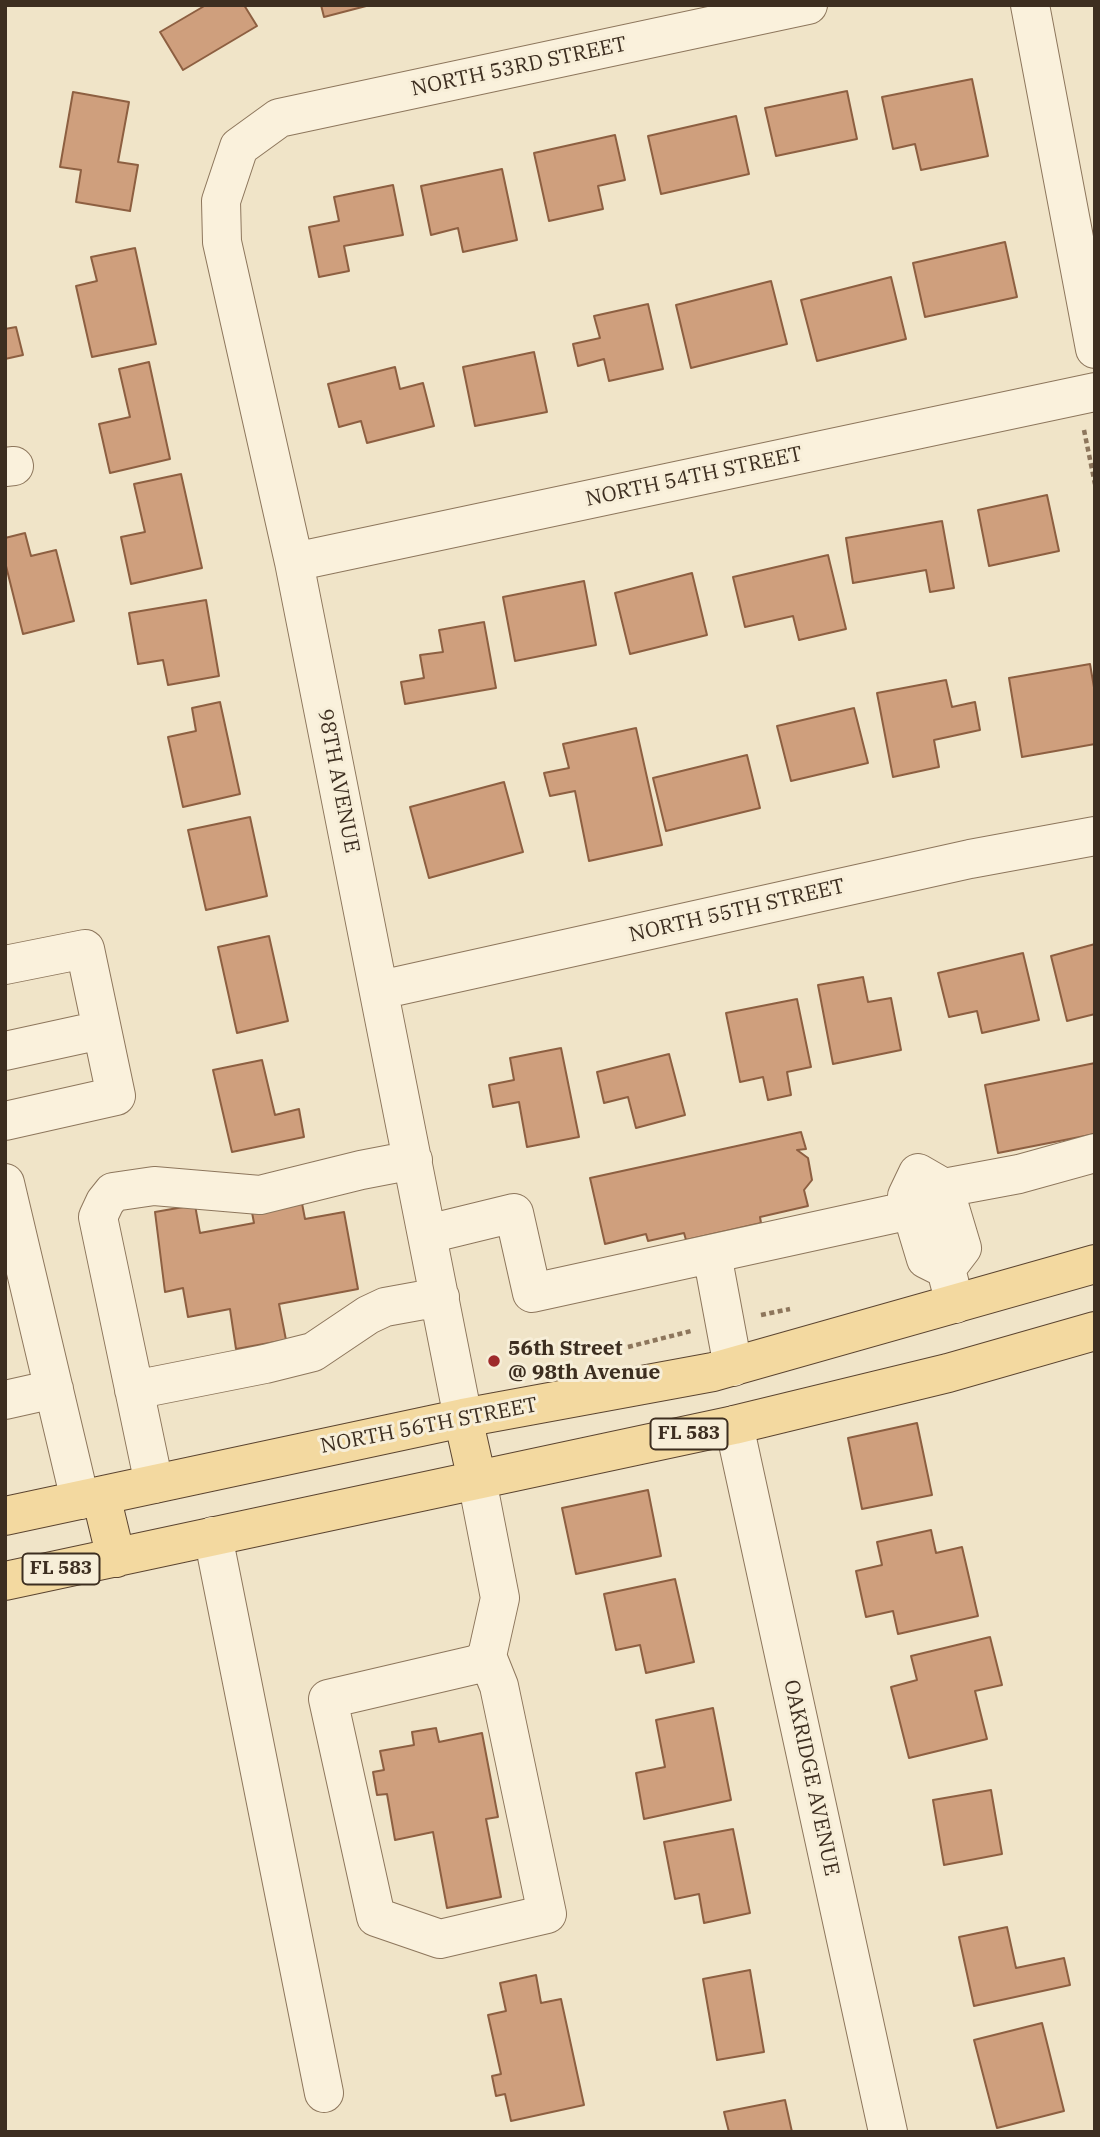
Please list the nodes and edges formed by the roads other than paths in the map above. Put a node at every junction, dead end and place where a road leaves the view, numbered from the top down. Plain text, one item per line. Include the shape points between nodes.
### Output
1 (808, 5) edge
2 (1030, 5) edge
3 (239, 147) joint
4 (1095, 349) edge
5 (1089, 409) edge
6 (294, 562) junction
7 (1095, 836) edge
8 (5, 965) edge
9 (380, 990) junction
10 (102, 1030) junction
11 (5, 1051) edge
12 (5, 1121) edge
13 (1095, 1153) edge
14 (413, 1160) junction
15 (944, 1188) junction
16 (6, 1192) edge
17 (911, 1210) junction
18 (428, 1234) junction
19 (712, 1254) junction
20 (1095, 1264) edge
21 (951, 1286) junction
22 (5, 1291) edge
23 (440, 1297) junction
24 (1095, 1331) edge
25 (733, 1367) junction
26 (51, 1378) junction
27 (134, 1390) junction
28 (5, 1400) edge
29 (463, 1418) junction
30 (734, 1424) junction
31 (477, 1480) junction
32 (154, 1484) junction
33 (91, 1498) junction
34 (5, 1516) edge
35 (213, 1536) junction
36 (116, 1558) junction
37 (5, 1581) edge
38 (487, 1656) junction
39 (324, 2093) dead end
40 (888, 2132) edge

1 - 3 street, NORTH 53RD STREET via 279,118
2 - 4 street
3 - 6 street, 98TH AVENUE via 221,201 222,242
5 - 6 street, NORTH 54TH STREET
6 - 9 street, 98TH AVENUE
7 - 9 street, NORTH 55TH STREET via 970,859
8 - 10 street via 85,949
9 - 14 street, 98TH AVENUE
10 - 11 street
10 - 12 street via 116,1096
13 - 15 street
14 - 18 street, 98TH AVENUE
14 - 27 street via 260,1195 177,1186 113,1192 98,1217
15 - 17 street via 918,1173 907,1196
15 - 21 street via 962,1248
16 - 26 street
17 - 19 street
17 - 21 street via 926,1259
18 - 19 street via 514,1213 532,1293
18 - 23 street, 98TH AVENUE
19 - 25 street
20 - 21 main road, NORTH 56TH STREET
21 - 25 main road, NORTH 56TH STREET
22 - 26 street via 13,1328
23 - 27 street via 385,1307 313,1352
23 - 29 street, 98TH AVENUE
24 - 30 main road, FL 583 via 948,1373
25 - 29 main road, NORTH 56TH STREET
26 - 28 street
26 - 33 street
27 - 32 street
29 - 31 main road
29 - 32 main road, NORTH 56TH STREET
30 - 31 main road, FL 583
30 - 40 street, OAKRIDGE AVENUE
31 - 35 main road, FL 583
31 - 38 street via 500,1598
32 - 33 main road, NORTH 56TH STREET
33 - 34 main road, NORTH 56TH STREET
33 - 36 main road
35 - 36 main road, FL 583
35 - 39 street
36 - 37 main road, FL 583
38 - 38 street via 478,1664 328,1699 376,1917 440,1939 547,1914 499,1686

